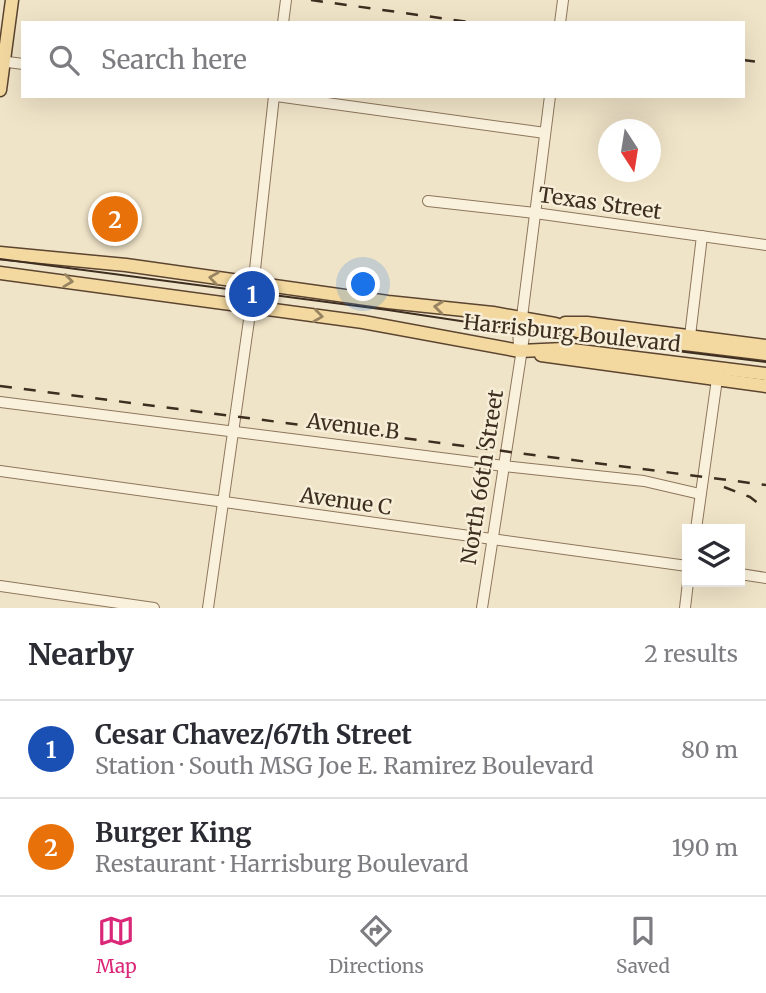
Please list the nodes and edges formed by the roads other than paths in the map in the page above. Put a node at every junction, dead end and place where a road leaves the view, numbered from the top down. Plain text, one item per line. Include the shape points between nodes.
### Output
1 (12, 0) edge
2 (286, 0) edge
3 (563, 0) edge
4 (284, 21) edge
5 (560, 21) edge
6 (2, 61) edge
7 (21, 64) edge
8 (0, 90) edge
9 (275, 98) edge
10 (290, 98) edge
11 (550, 98) edge
12 (545, 133) junction
13 (428, 201) dead end
14 (535, 213) junction
15 (702, 236) junction
16 (766, 245) edge
17 (0, 253) edge
18 (0, 272) edge
19 (252, 283) junction
20 (251, 306) junction
21 (522, 317) junction
22 (555, 324) junction
23 (690, 336) junction
24 (766, 346) edge
25 (520, 351) junction
26 (766, 354) edge
27 (766, 373) edge
28 (720, 374) junction
29 (766, 386) edge
30 (0, 402) edge
31 (234, 430) junction
32 (503, 466) junction
33 (0, 471) edge
34 (700, 494) junction
35 (223, 504) junction
36 (697, 524) edge
37 (491, 540) junction
38 (682, 565) edge
39 (745, 575) edge
40 (766, 578) edge
41 (0, 586) edge
42 (687, 587) edge
43 (154, 608) edge
44 (208, 608) edge
45 (482, 608) edge
46 (685, 608) edge

1 - 6 main road
2 - 4 street
3 - 5 street
6 - 7 street
6 - 8 main road
9 - 19 street
10 - 12 street
11 - 12 street, North 66th Street
12 - 14 street, North 66th Street
13 - 14 street, Texas Street
14 - 15 street, Texas Street
14 - 21 street, North 66th Street
15 - 16 street, Texas Street
15 - 23 street
19 -> 17 main road, Harrisburg Boulevard
18 -> 20 main road, Harrisburg Boulevard
19 - 20 street
21 -> 19 main road, Harrisburg Boulevard
20 -> 25 main road, Harrisburg Boulevard
20 - 31 street
21 - 22 main road, Harrisburg Boulevard
21 - 25 street, North 66th Street via 525,330
22 - 23 main road via 587,323
22 - 26 main road, Harrisburg Boulevard via 578,331
23 - 24 main road
25 - 28 main road, Harrisburg Boulevard
25 - 32 street, North 66th Street
27 - 28 main road
28 - 29 main road
28 - 34 street
30 - 31 street, Avenue B
31 - 32 street, Avenue B
31 - 35 street
32 - 34 street, Avenue B via 644,481
32 - 37 street, North 66th Street
33 - 35 street, Avenue C
34 - 36 street
35 - 37 street, Avenue C
35 - 44 street
37 - 38 street, Avenue C
37 - 45 street, North 66th Street
39 - 40 street
41 - 43 street
42 - 46 street

